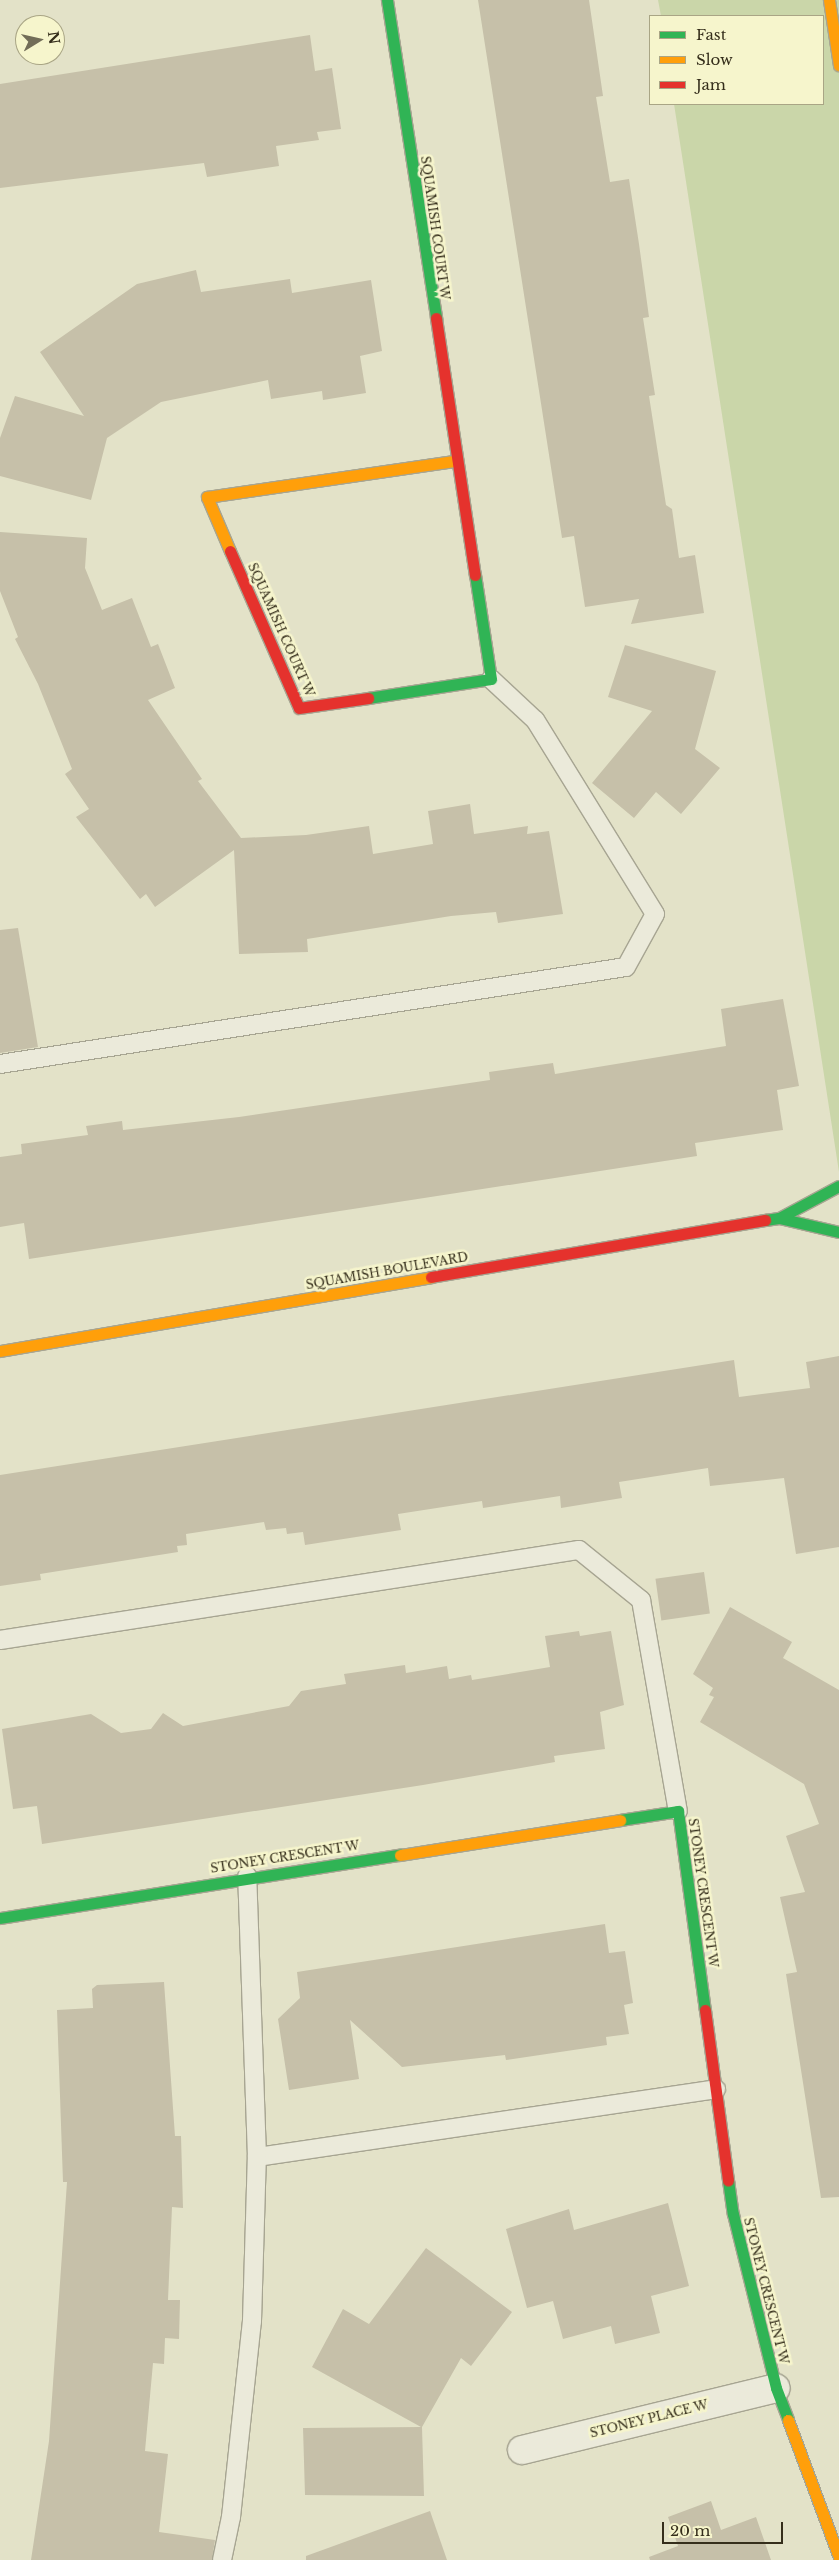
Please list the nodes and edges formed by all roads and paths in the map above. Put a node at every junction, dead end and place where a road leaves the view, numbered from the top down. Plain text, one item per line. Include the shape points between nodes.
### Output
1 (387, 0) edge
2 (829, 0) edge
3 (839, 65) edge
4 (455, 461) junction
5 (491, 679) junction
6 (0, 1064) edge
7 (839, 1186) edge
8 (779, 1218) junction
9 (839, 1232) edge
10 (0, 1351) edge
11 (0, 1640) edge
12 (678, 1810) junction
13 (247, 1876) junction
14 (0, 1918) edge
15 (716, 2089) junction
16 (257, 2157) junction
17 (776, 2388) junction
18 (522, 2450) dead end
19 (839, 2557) edge
20 (222, 2560) edge

1 - 4 street, SQUAMISH COURT W
2 - 3 street
4 - 5 street, SQUAMISH COURT W
4 - 5 street, SQUAMISH COURT W via 207,497 299,708
5 - 6 lane via 535,720 655,914 626,966
7 - 8 street, SQUAMISH BOULEVARD
8 - 9 street, SQUAMISH BOULEVARD
8 - 10 street, SQUAMISH BOULEVARD
11 - 12 lane via 579,1550 641,1600
12 - 13 street, STONEY CRESCENT W
12 - 15 street, STONEY CRESCENT W
13 - 14 street, STONEY CRESCENT W
13 - 16 lane
15 - 16 lane
15 - 17 street, STONEY CRESCENT W via 733,2214
16 - 20 lane via 252,2321 231,2517
17 - 18 street, STONEY PLACE W
17 - 19 street, STONEY CRESCENT W

